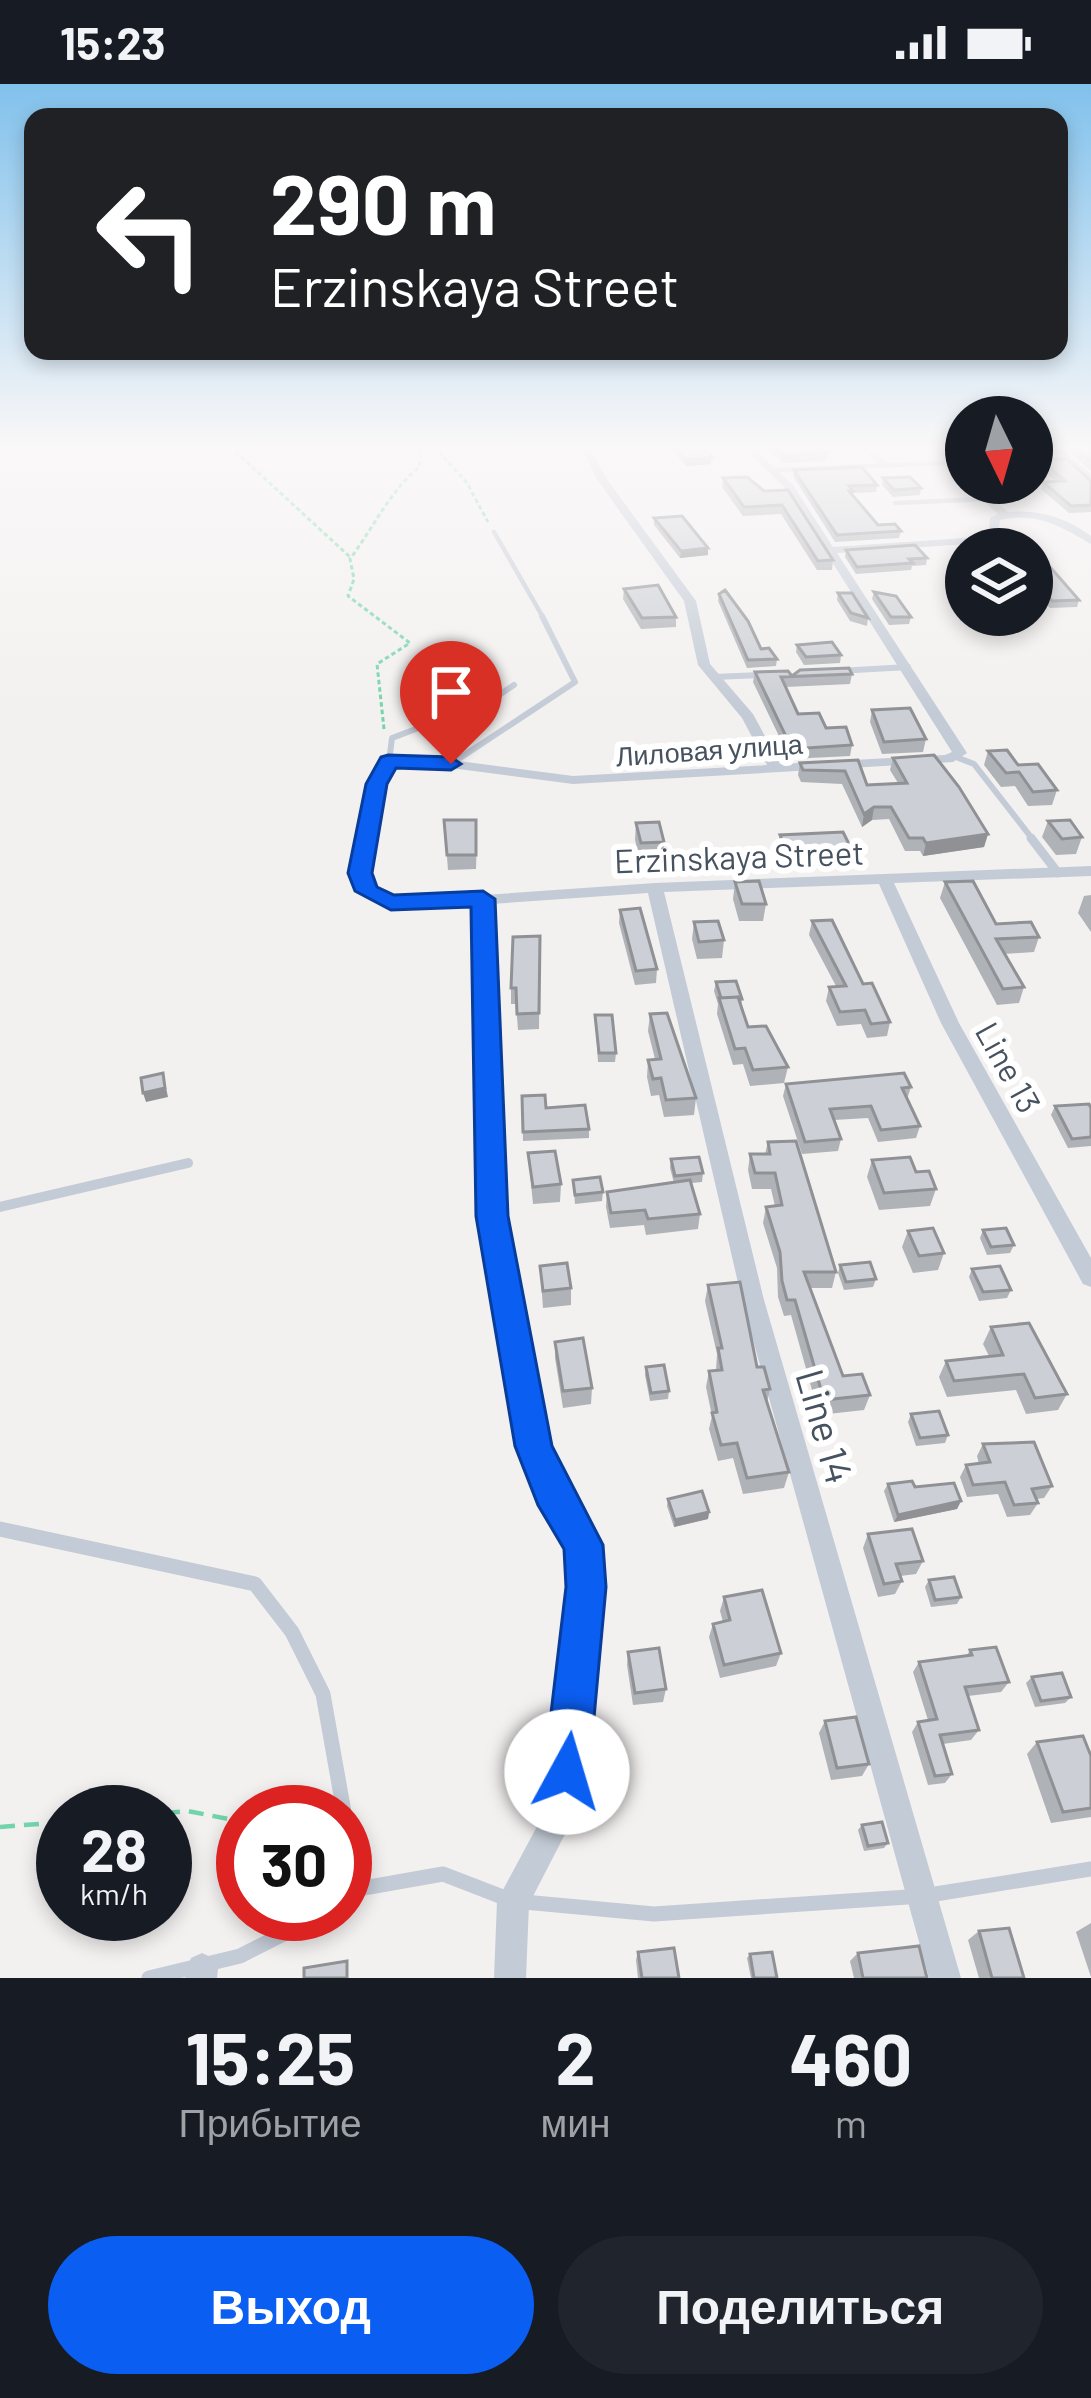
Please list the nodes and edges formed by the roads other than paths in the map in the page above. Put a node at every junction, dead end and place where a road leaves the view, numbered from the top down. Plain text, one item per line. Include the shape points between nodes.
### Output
1 (495, 534) edge
2 (642, 534) edge
3 (820, 534) edge
4 (993, 534) edge
5 (831, 550) junction
6 (908, 668) junction
7 (821, 672) edge
8 (778, 674) edge
9 (713, 677) junction
10 (514, 685) dead end
11 (503, 697) junction
12 (530, 707) junction
13 (956, 757) junction
14 (388, 762) junction
15 (451, 764) junction
16 (776, 769) junction
17 (1091, 872) edge
18 (1058, 873) junction
19 (885, 880) junction
20 (655, 889) junction
21 (483, 899) junction
22 (188, 1163) dead end
23 (0, 1207) edge
24 (1091, 1278) edge
25 (0, 1529) edge
26 (340, 1785) edge
27 (1091, 1869) edge
28 (372, 1889) edge
29 (922, 1896) junction
30 (513, 1901) junction
31 (276, 1941) edge
32 (201, 1974) edge
33 (149, 1978) edge
34 (510, 1978) edge
35 (945, 1978) edge

1 - 12 lane via 575,674 568,688
2 - 9 street via 690,601 694,638
3 - 5 street
4 - 5 street
5 - 6 street
6 - 7 lane
6 - 13 street via 960,747
8 - 9 lane
9 - 16 street
10 - 11 lane
11 - 12 lane
11 - 14 lane via 392,738
12 - 15 lane
13 - 16 street, Лиловая улица
13 - 18 lane via 974,764
14 - 15 street, Лиловая улица
14 - 21 street, Erzinskaya Street via 376,784 360,873 367,891 391,902
15 - 16 street, Лиловая улица via 573,781
17 - 18 street, Erzinskaya Street
18 - 19 street, Erzinskaya Street
19 - 20 street, Erzinskaya Street
19 - 24 street, Line 13 via 950,1023
20 - 21 street, Erzinskaya Street
20 - 29 street, Line 14 via 753,1300
21 - 30 street via 492,1216 533,1446 583,1545 586,1587 563,1809
22 - 23 lane
25 - 26 lane via 254,1585 292,1632 323,1694
27 - 29 lane
28 - 30 lane via 443,1874
29 - 30 lane via 655,1914
29 - 35 street, Line 14
30 - 34 street
31 - 32 lane
32 - 33 lane

